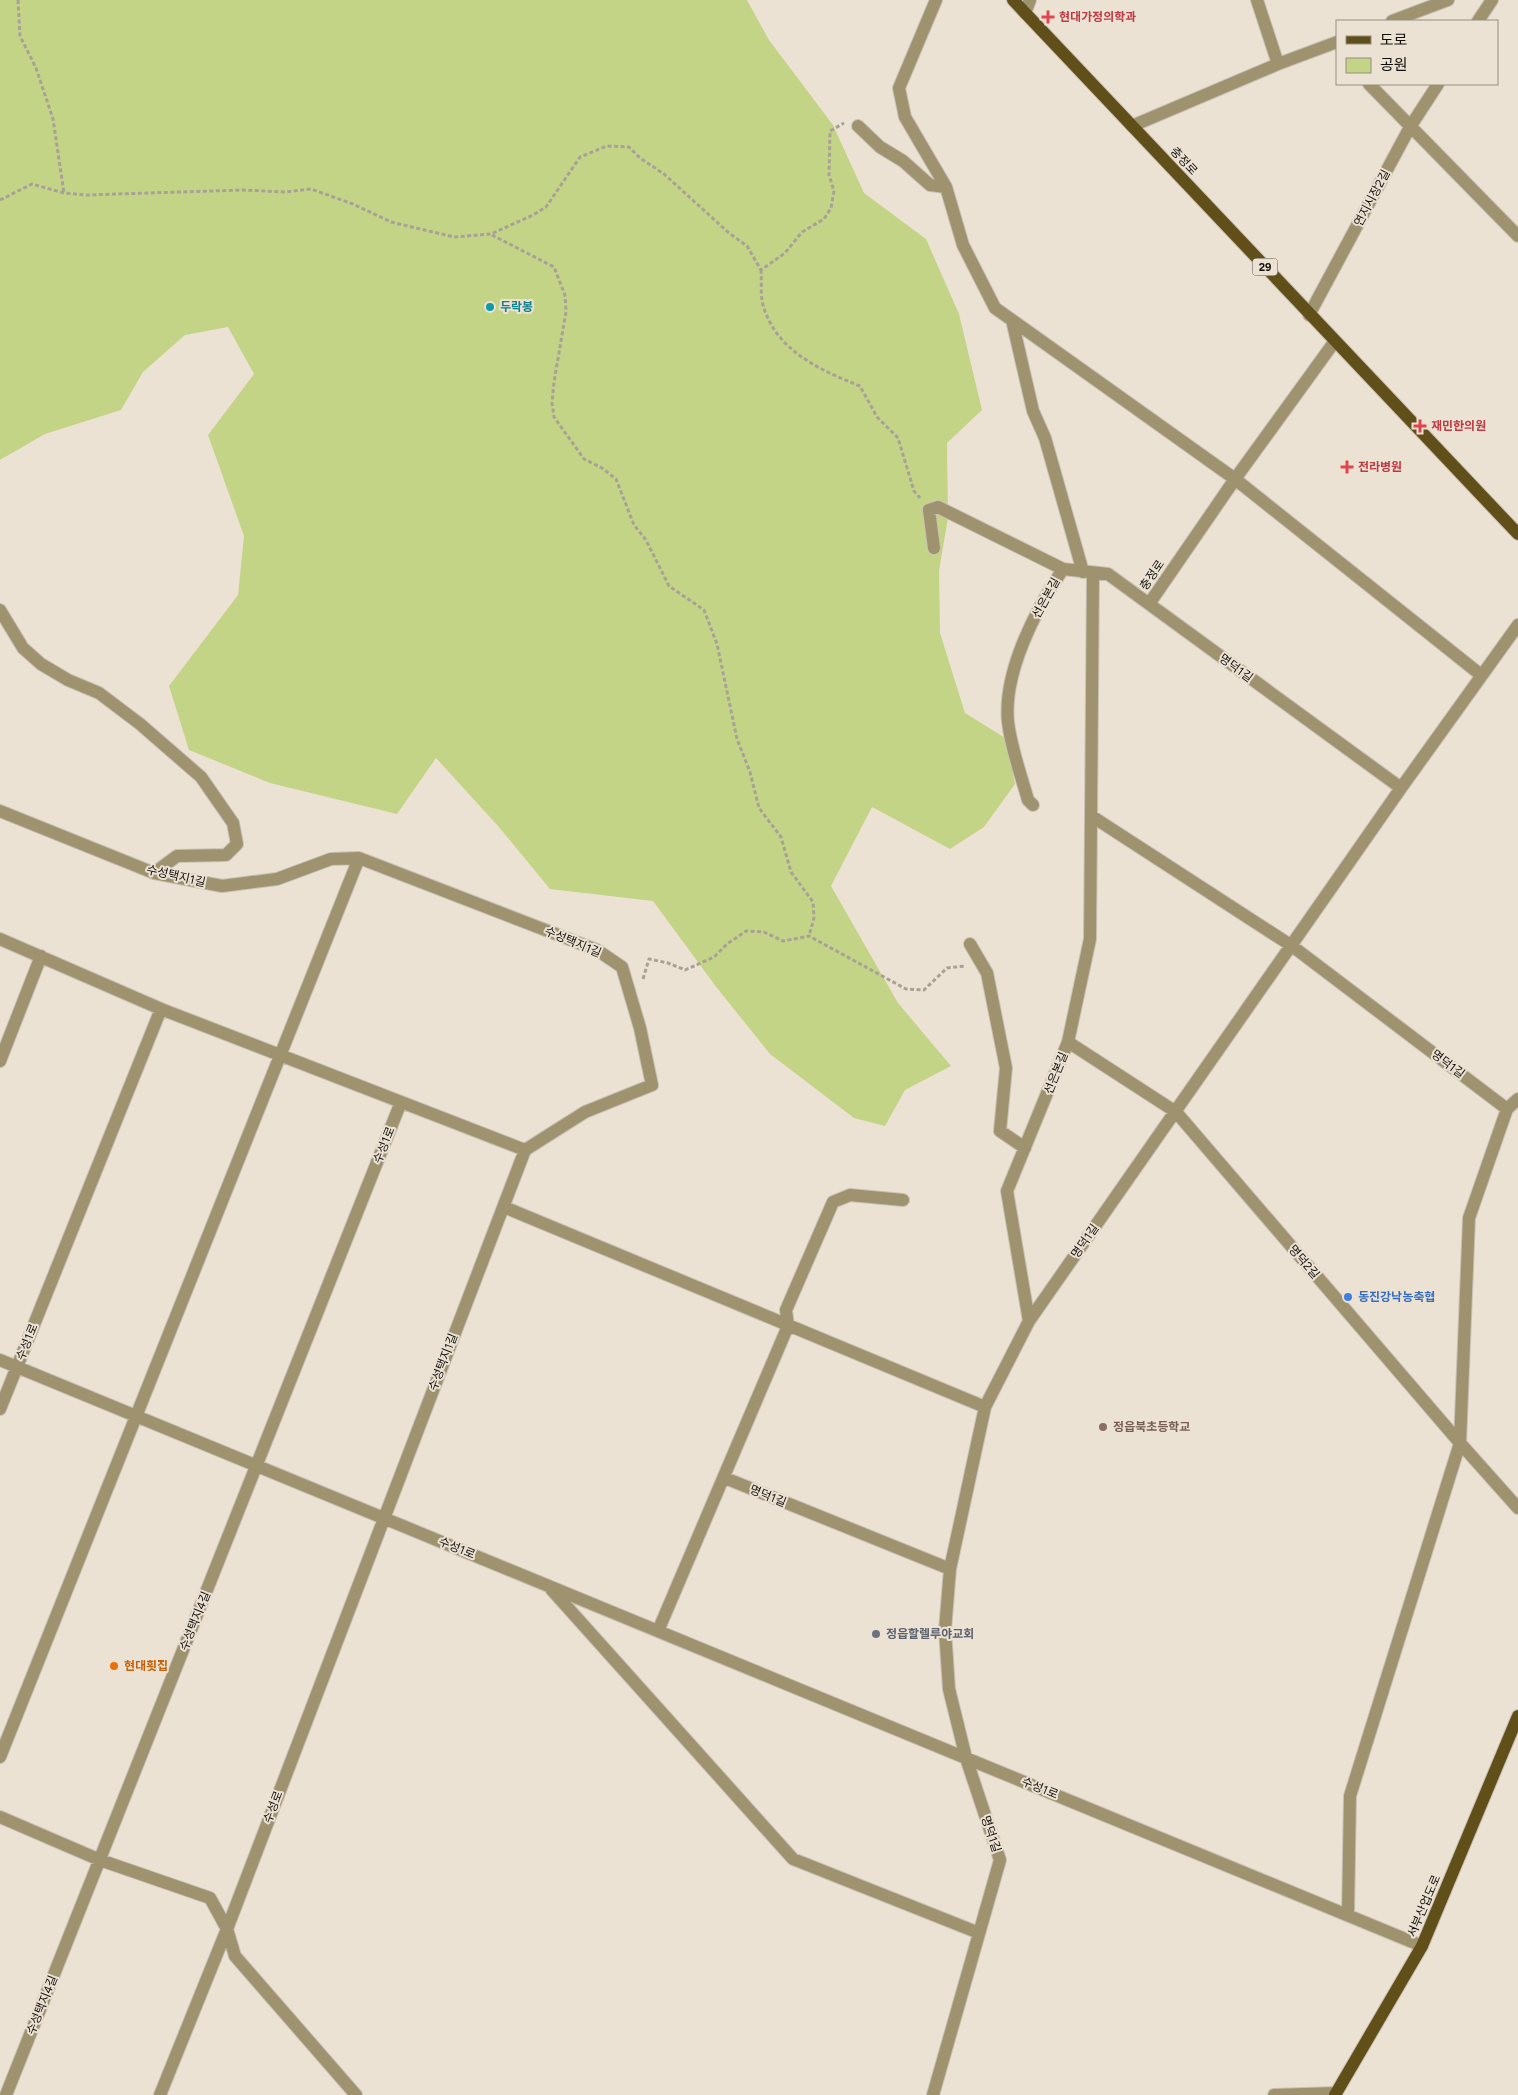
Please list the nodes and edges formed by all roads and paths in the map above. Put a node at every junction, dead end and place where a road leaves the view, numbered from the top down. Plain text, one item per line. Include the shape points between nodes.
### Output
1 (18, 0) edge
2 (936, 0) edge
3 (1013, 0) edge
4 (1030, 0) edge
5 (1257, 0) edge
6 (1448, 0) edge
7 (1492, 0) edge
8 (1026, 13) junction
9 (1395, 20) edge
10 (1479, 20) edge
11 (1335, 45) edge
12 (1278, 64) junction
13 (1370, 85) edge
14 (1437, 85) edge
15 (858, 126) joint
16 (1132, 126) junction
17 (1410, 127) junction
18 (946, 187) junction
19 (64, 193) junction
20 (0, 200) edge
21 (491, 234) junction
22 (1518, 236) edge
23 (761, 270) junction
24 (1310, 315) junction
25 (1012, 320) junction
26 (1335, 341) junction
27 (1235, 479) junction
28 (929, 510) junction
29 (1518, 534) edge
30 (934, 548) dead end
31 (1063, 569) junction
32 (1088, 572) junction
33 (1149, 604) junction
34 (0, 610) edge
35 (1518, 625) edge
36 (1482, 675) junction
37 (1401, 788) junction
38 (1033, 805) dead end
39 (0, 811) edge
40 (1092, 817) junction
41 (359, 858) junction
42 (154, 872) junction
43 (809, 936) junction
44 (0, 939) edge
45 (970, 944) dead end
46 (1292, 946) junction
47 (41, 956) junction
48 (983, 966) junction
49 (643, 985) dead end
50 (161, 1009) junction
51 (1068, 1042) junction
52 (280, 1055) junction
53 (0, 1061) edge
54 (1518, 1098) edge
55 (401, 1102) junction
56 (1507, 1109) junction
57 (1176, 1112) junction
58 (1025, 1148) junction
59 (525, 1150) junction
60 (903, 1200) dead end
61 (504, 1207) junction
62 (1029, 1321) junction
63 (788, 1326) junction
64 (0, 1360) edge
65 (17, 1367) junction
66 (985, 1408) junction
67 (0, 1409) edge
68 (136, 1416) junction
69 (1460, 1443) junction
70 (256, 1466) junction
71 (725, 1478) junction
72 (1518, 1508) edge
73 (383, 1518) junction
74 (950, 1569) junction
75 (550, 1587) junction
76 (658, 1631) junction
77 (1518, 1716) edge
78 (0, 1757) edge
79 (966, 1758) junction
80 (0, 1817) edge
81 (100, 1860) junction
82 (1348, 1915) junction
83 (227, 1929) junction
84 (979, 1934) junction
85 (1422, 1946) junction
86 (350, 2093) edge
87 (1335, 2094) edge
88 (6, 2095) edge
89 (160, 2095) edge
90 (933, 2095) edge
91 (1274, 2095) edge

1 - 19 path via 20,36 36,68 53,119
2 - 18 street via 899,88 905,118
3 - 8 main road, 충정로 / 29
4 - 8 street
5 - 12 street
6 - 9 street
7 - 10 street
8 - 16 main road, 충정로 / 29
11 - 12 street
12 - 16 street
13 - 17 street
14 - 17 street, 연지시장2길
15 - 18 street via 880,148 903,161 930,185
15 - 23 path via 849,120 830,131 829,175 834,192 824,219 802,232 785,253
16 - 24 main road, 충정로 / 29
17 - 22 street
17 - 24 street, 연지시장2길
18 - 25 street via 963,245 995,308
19 - 20 path via 32,184
19 - 21 path via 285,192 311,189 390,222 454,237
21 - 23 path via 546,207 580,157 607,146 629,147 747,246
21 - 43 path via 554,267 565,295 566,312 554,382 554,418 584,458 616,479 634,525 646,540 669,586 704,610 717,644 735,729 759,808 781,837 791,872 813,902 814,918
23 - 28 path via 762,305 776,333 799,357 860,386 877,417 898,438 914,491
24 - 26 main road, 충정로 / 29
25 - 27 street
25 - 32 street, 선은본길 via 1033,411
26 - 27 street, 충정로
26 - 29 main road, 충정로 / 29
27 - 33 street, 충정로
27 - 36 street
28 - 30 street
28 - 31 street, 선은본길 via 938,507
31 - 32 street, 명덕1길
31 - 38 street, 선은본길 via 1035,615 1012,680 1008,722 1028,800
32 - 33 street, 명덕1길 via 1108,574
32 - 40 street, 선은본길
33 - 37 street, 명덕1길
34 - 42 street via 23,648 61,676 99,693 140,724 201,778 233,823 237,844 226,855 177,856
35 - 36 street, 명덕1길
36 - 37 street, 명덕1길
37 - 46 street, 명덕1길
39 - 42 street, 수성택지1길
40 - 46 street
40 - 51 street, 선은본길 via 1090,939
41 - 42 street, 수성택지1길 via 331,859 277,879 222,886
41 - 52 street
41 - 59 street, 수성택지1길 via 597,950 622,967 652,1085 585,1112
43 - 48 path via 906,989 924,990 947,968
43 - 49 path via 783,941 764,932 746,932 714,957 685,970 649,959
44 - 47 street
45 - 48 street
46 - 56 street, 명덕1길
46 - 57 street, 명덕1길
47 - 50 street
47 - 53 street
48 - 58 street via 1006,1068 1000,1131
50 - 52 street
50 - 65 street, 수성1로
51 - 57 street, 명덕2길
51 - 58 street, 선은본길
52 - 55 street
52 - 68 street
54 - 56 street
55 - 59 street
55 - 70 street, 수성1로
56 - 69 street via 1469,1218
57 - 62 street, 명덕1길
57 - 69 street, 명덕2길
58 - 62 street, 선은본길 via 1007,1191
59 - 61 street, 수성택지1길
60 - 63 street via 850,1195 833,1202 786,1310
61 - 63 street
61 - 73 street, 수성택지1길
62 - 66 street, 명덕1길
63 - 66 street
63 - 71 street
64 - 65 street, 수성1로
65 - 67 street, 수성1로
65 - 68 street, 수성1로
66 - 74 street, 명덕1길
68 - 70 street, 수성1로
68 - 78 street
69 - 72 street, 명덕2길
69 - 82 street via 1350,1796
70 - 73 street, 수성1로
70 - 81 street, 수성택지4길
71 - 74 street, 명덕1길
71 - 76 street
73 - 75 street, 수성1로
73 - 83 street, 수성로
74 - 79 street, 명덕1길 via 945,1630 949,1689
75 - 76 street, 수성1로
75 - 84 street via 793,1859
76 - 79 street, 수성1로
77 - 85 main road, 서부산업도로
79 - 82 street, 수성1로
79 - 84 street, 명덕1길 via 1000,1860
80 - 81 street
81 - 83 street via 210,1898
81 - 88 street, 수성택지4길
82 - 85 street, 수성1로
83 - 86 street via 235,1956
83 - 89 street, 수성로
84 - 90 street, 명덕1길
85 - 87 main road, 서부산업도로
87 - 91 street

